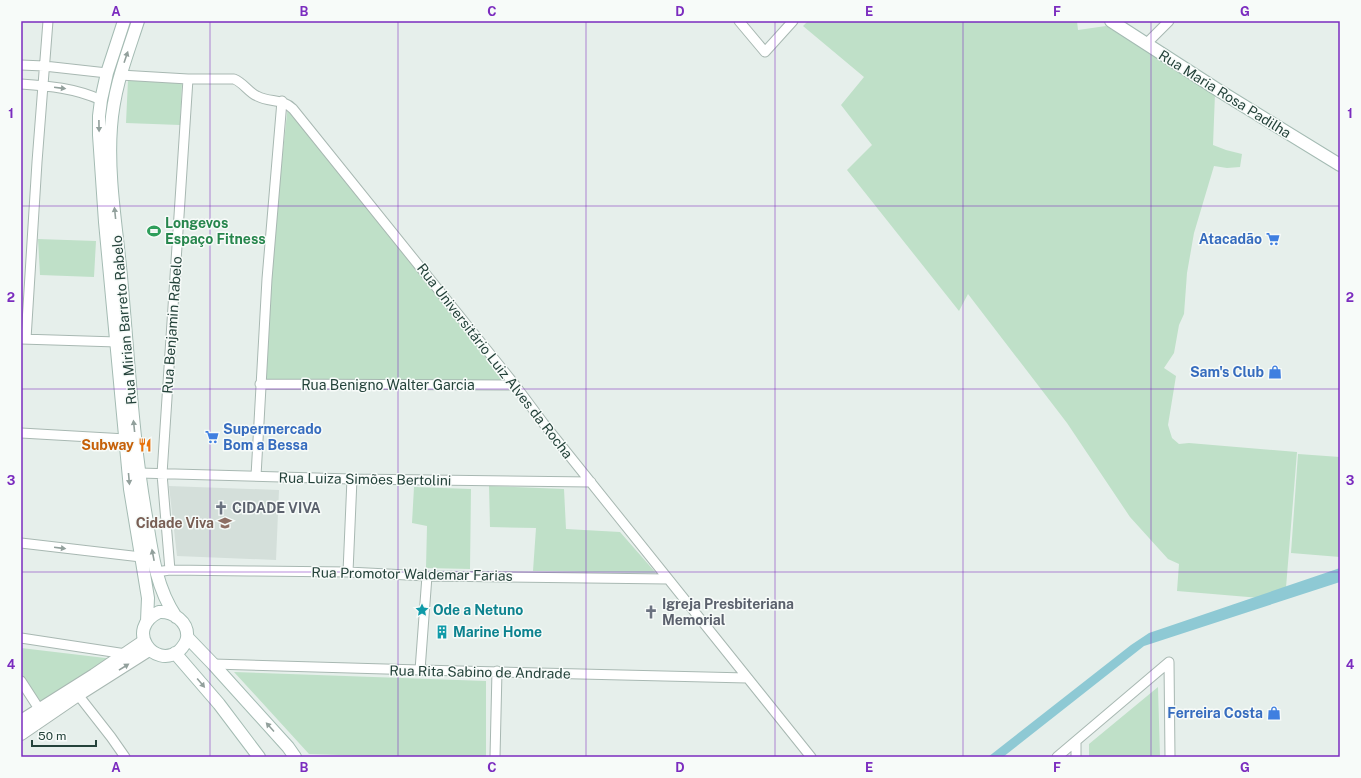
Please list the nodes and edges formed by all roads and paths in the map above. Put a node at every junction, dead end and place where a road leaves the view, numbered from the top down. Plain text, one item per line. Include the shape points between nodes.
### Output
1 (48, 21) edge
2 (124, 21) edge
3 (138, 21) edge
4 (740, 21) edge
5 (793, 21) edge
6 (1112, 21) edge
7 (1169, 21) edge
8 (1146, 44) junction
9 (21, 65) edge
10 (44, 66) junction
11 (107, 73) junction
12 (120, 75) junction
13 (188, 79) junction
14 (21, 84) edge
15 (42, 85) junction
16 (101, 100) junction
17 (282, 101) junction
18 (1340, 165) edge
19 (24, 339) edge
20 (117, 342) junction
21 (260, 384) junction
22 (515, 385) junction
23 (21, 433) edge
24 (126, 439) junction
25 (139, 473) junction
26 (162, 474) junction
27 (256, 476) junction
28 (352, 479) junction
29 (591, 482) junction
30 (21, 543) edge
31 (141, 557) junction
32 (170, 570) junction
33 (156, 572) junction
34 (348, 572) junction
35 (427, 576) junction
36 (668, 579) junction
37 (176, 617) junction
38 (146, 621) junction
39 (187, 637) junction
40 (21, 638) edge
41 (147, 645) junction
42 (175, 653) junction
43 (126, 654) junction
44 (213, 664) junction
45 (420, 670) junction
46 (497, 672) junction
47 (747, 678) junction
48 (21, 681) edge
49 (75, 692) junction
50 (42, 713) junction
51 (21, 721) edge
52 (21, 734) edge
53 (1076, 742) junction
54 (125, 757) edge
55 (259, 757) edge
56 (295, 757) edge
57 (495, 757) edge
58 (811, 757) edge
59 (1057, 757) edge
60 (1076, 757) edge
61 (1170, 757) edge

1 - 10 street
2 - 11 main road, Rua Mirian Barreto Rabelo
12 -> 3 main road, Rua Mirian Barreto Rabelo
4 - 5 street via 765,52
6 - 8 main road, Rua Maria Rosa Padilha
7 - 8 street
8 - 18 main road, Rua Maria Rosa Padilha
9 - 10 street
10 - 11 street
10 - 15 street
11 - 16 main road, Rua Mirian Barreto Rabelo
12 - 13 street
25 -> 12 main road, Rua Mirian Barreto Rabelo via 110,154 112,112
13 - 17 street via 234,79 258,97
13 - 26 street, Rua Benjamin Rabelo
14 - 15 street
15 -> 16 street via 86,93
15 - 19 street
16 -> 20 main road, Rua Mirian Barreto Rabelo via 101,166
17 - 21 street
17 - 22 street, Rua Universitário Luiz Alves da Rocha via 293,109
19 - 20 street
20 - 24 main road, Rua Mirian Barreto Rabelo
21 - 22 street, Rua Benigno Walter Garcia
21 - 27 street
22 - 29 street, Rua Universitário Luiz Alves da Rocha
23 - 24 street
24 -> 31 main road, Rua Mirian Barreto Rabelo via 130,489
25 - 26 street, Rua Luiza Simões Bertolini
33 -> 25 main road, Rua Mirian Barreto Rabelo
26 - 27 street, Rua Luiza Simões Bertolini
26 - 32 street, Rua Benjamin Rabelo
27 - 28 street, Rua Luiza Simões Bertolini
28 - 29 street, Rua Luiza Simões Bertolini
28 - 34 street
29 - 36 street, Rua Universitário Luiz Alves da Rocha
30 -> 31 street
31 - 38 main road, Rua Mirian Barreto Rabelo via 148,598
32 - 33 street, Rua Promotor Waldemar Farias
32 - 34 street, Rua Promotor Waldemar Farias
33 - 37 main road, Rua Mirian Barreto Rabelo via 166,600
34 - 35 street, Rua Promotor Waldemar Farias
35 - 36 street, Rua Promotor Waldemar Farias
35 - 45 street
36 - 47 street, Rua Universitário Luiz Alves da Rocha
37 - 38 main road via 170,613 159,612
37 - 39 main road via 186,629
38 - 41 main road via 142,635
39 - 42 main road via 183,646
39 - 44 main road
40 - 43 street
41 - 42 main road via 157,655
41 - 43 main road
49 -> 41 main road
42 -> 55 main road via 219,704
43 - 49 main road
44 - 45 street, Rua Rita Sabino de Andrade
56 -> 44 main road
45 - 46 street, Rua Rita Sabino de Andrade
46 - 47 street, Rua Rita Sabino de Andrade
46 - 57 street
47 - 58 street, Rua Universitário Luiz Alves da Rocha
48 - 50 street
49 - 50 main road
49 - 54 street
50 - 51 main road
50 - 52 main road
53 - 59 street
53 - 60 street
53 - 61 street via 1169,662

